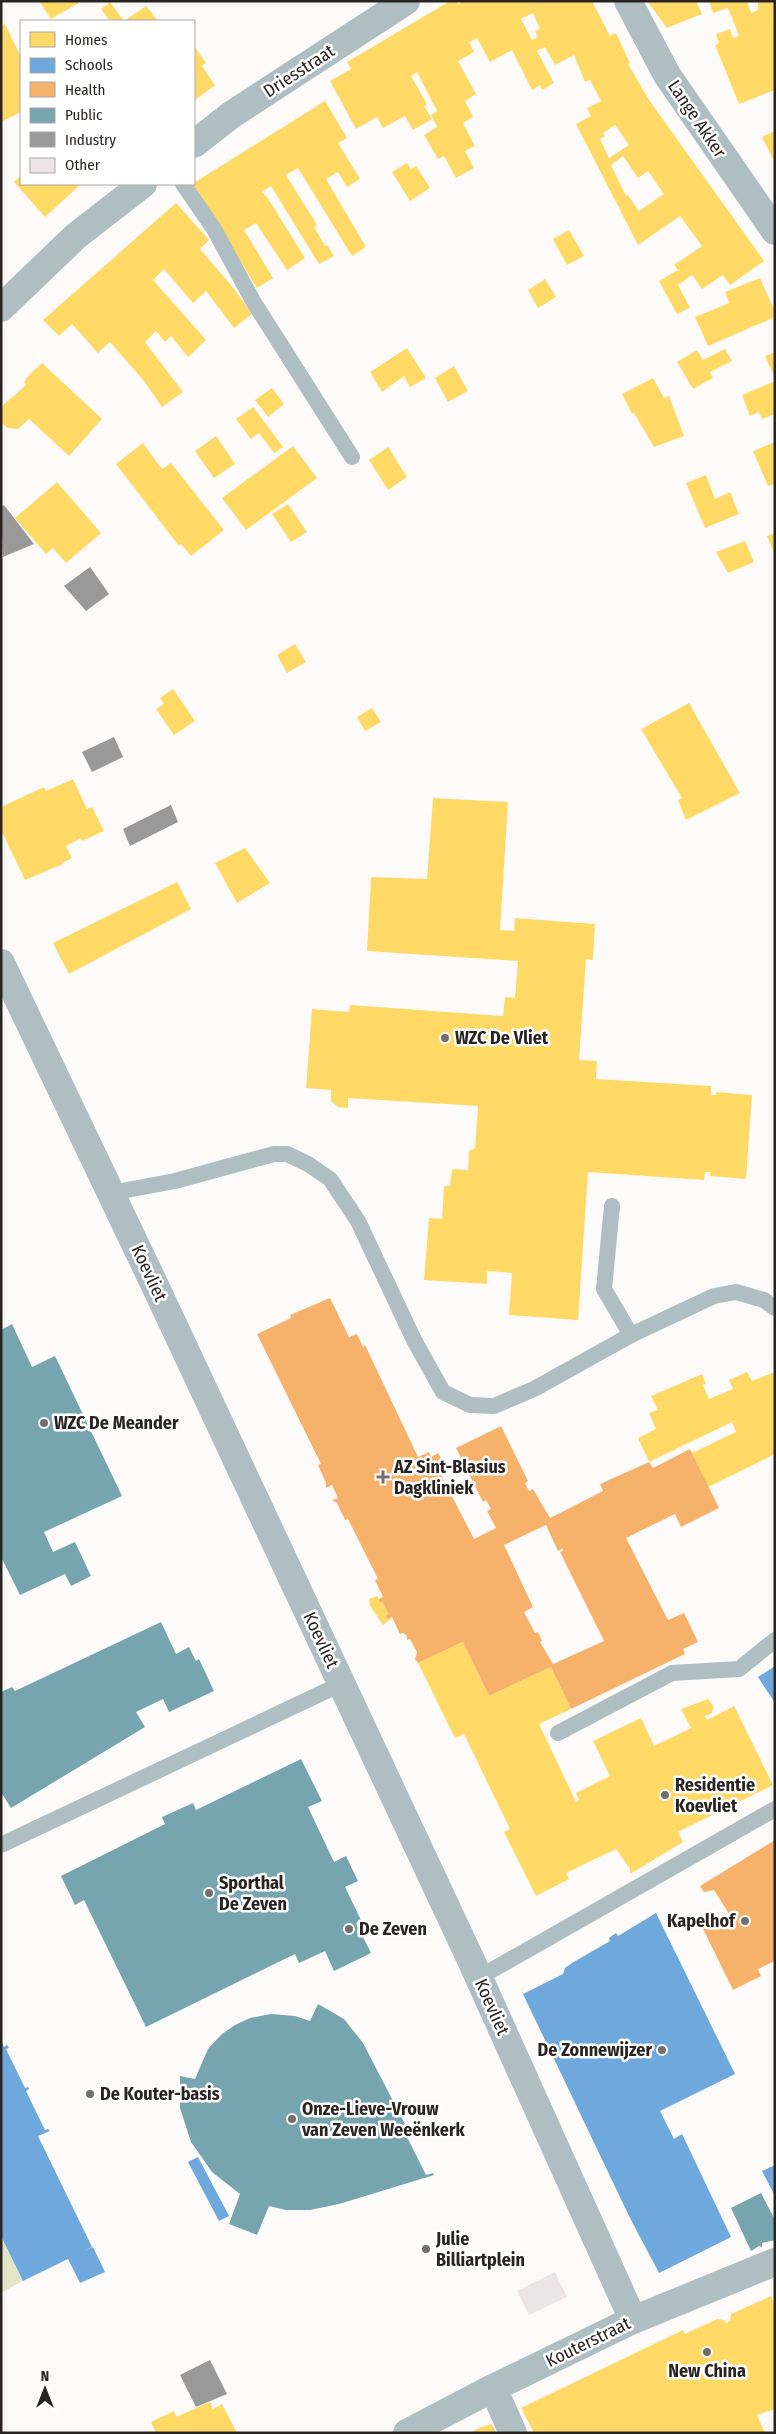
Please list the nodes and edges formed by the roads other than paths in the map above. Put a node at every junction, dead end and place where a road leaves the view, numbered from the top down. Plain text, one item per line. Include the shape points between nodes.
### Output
1 (406, 1) edge
2 (628, 1) edge
3 (195, 143) edge
4 (142, 185) edge
5 (185, 185) edge
6 (775, 231) edge
7 (1, 308) edge
8 (352, 457) dead end
9 (1, 963) edge
10 (111, 1193) junction
11 (612, 1206) dead end
12 (775, 1308) edge
13 (630, 1335) junction
14 (775, 1640) edge
15 (341, 1684) junction
16 (558, 1733) dead end
17 (775, 1809) edge
18 (1, 1844) edge
19 (478, 1978) junction
20 (775, 2262) edge
21 (633, 2320) junction
22 (493, 2388) junction
23 (407, 2433) edge
24 (513, 2433) edge

1 - 3 street, Driesstraat via 231,115
2 - 6 street, Lange Akker via 667,75
4 - 7 street via 76,236
5 - 8 lane via 214,229 253,301
9 - 10 street, Koevliet
10 - 13 lane via 176,1181 274,1154 286,1154 308,1164 330,1178 358,1220 414,1340 443,1392 470,1405 494,1406 534,1389
10 - 15 street, Koevliet
11 - 13 lane via 604,1288
12 - 13 lane via 764,1300 736,1292 714,1296
14 - 16 lane via 739,1670 672,1673
15 - 18 lane
15 - 19 street, Koevliet
17 - 19 lane
19 - 21 street, Koevliet
20 - 21 street, Kouterstraat
21 - 22 street, Kouterstraat
22 - 23 street, Kouterstraat
22 - 24 street

